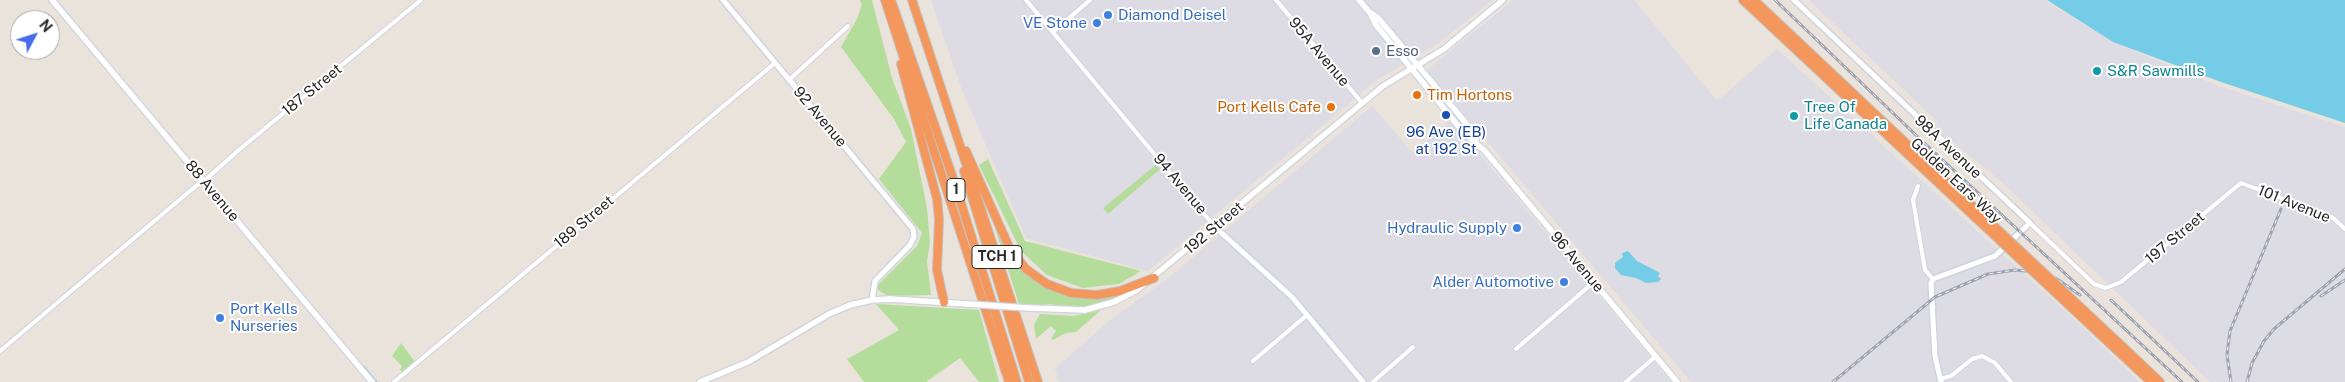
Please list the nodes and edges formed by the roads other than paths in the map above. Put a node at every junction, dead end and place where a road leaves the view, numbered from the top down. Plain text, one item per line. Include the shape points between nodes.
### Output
1 (421, 0) edge
2 (722, 0) edge
3 (886, 0) edge
4 (891, 0) edge
5 (912, 0) edge
6 (1026, 0) edge
7 (1090, 0) edge
8 (1276, 0) edge
9 (1359, 0) edge
10 (1503, 0) edge
11 (1743, 0) edge
12 (1754, 0) edge
13 (1794, 0) edge
14 (56, 1) edge
15 (848, 26) dead end
16 (1053, 32) junction
17 (897, 37) junction
18 (775, 63) junction
19 (1414, 66) junction
20 (789, 80) junction
21 (1362, 103) junction
22 (948, 110) junction
23 (956, 132) junction
24 (204, 181) junction
25 (2241, 182) joint
26 (1918, 186) dead end
27 (1978, 216) junction
28 (2030, 223) junction
29 (1215, 226) junction
30 (2345, 230) edge
31 (1154, 278) junction
32 (1933, 279) junction
33 (1594, 282) junction
34 (2106, 288) joint
35 (872, 300) junction
36 (944, 302) junction
37 (1307, 315) junction
38 (1413, 347) dead end
39 (1516, 349) dead end
40 (0, 351) edge
41 (1656, 356) junction
42 (1253, 361) dead end
43 (2138, 366) junction
44 (1940, 380) edge
45 (704, 381) edge
46 (372, 382) edge
47 (394, 382) edge
48 (1009, 382) edge
49 (1017, 382) edge
50 (1029, 382) edge
51 (1038, 382) edge
52 (1363, 382) edge
53 (1373, 382) edge
54 (1626, 382) edge
55 (1677, 382) edge
56 (2011, 382) edge
57 (2151, 382) edge
58 (2160, 382) edge

1 - 24 street, 187 Street
2 - 18 street, 92 Avenue
3 - 17 highway, TCH 1
4 - 49 highway, 1 via 955,184
5 - 22 highway, TCH 1
6 - 16 street, 94 Avenue
7 - 16 street
8 - 21 street, 95A Avenue
9 - 19 main road, 96 Avenue via 1376,25
10 - 19 main road, 192 Street via 1444,49
11 - 27 highway, Golden Ears Way
12 - 27 highway, Golden Ears Way
13 - 28 street, 98A Avenue
14 - 24 main road, 88 Avenue
15 - 20 street
16 - 29 street, 94 Avenue
17 - 36 highway via 901,65 937,198 937,270
17 - 48 highway, TCH 1
18 - 20 street, 92 Avenue
18 - 47 street, 189 Street
19 - 21 main road, 192 Street
19 - 33 main road, 96 Avenue via 1464,133 1477,142
20 - 35 street, 92 Avenue via 910,226 914,237 910,245 875,281
21 - 29 main road, 192 Street
22 - 23 highway, TCH 1
22 - 31 highway via 1010,249 1026,269 1047,284 1071,293 1097,295 1120,291
23 - 50 highway, 1 via 966,179
23 - 51 highway, TCH 1
24 - 40 street, 187 Street
24 - 46 main road, 88 Avenue
25 - 30 street, 101 Avenue via 2332,218
25 - 34 street, 197 Street via 2121,282
26 - 32 street via 1913,200 1925,270
27 - 43 highway, Golden Ears Way, bridge
28 - 32 street via 1995,256
28 - 34 street, 98A Avenue via 2094,284
29 - 31 main road, 192 Street
29 - 37 street, 94 Avenue via 1278,283
31 - 36 main road, 192 Street, bridge via 1126,297 1099,307 1061,310
32 - 44 street via 1930,288
33 - 39 street
33 - 41 main road, 96 Avenue
35 - 36 main road, 192 Street
35 - 45 main road, 192 Street via 842,308 748,362
37 - 42 street
37 - 52 street, 94 Avenue
38 - 53 street
41 - 54 street
41 - 55 main road, 96 Avenue
43 - 57 highway, Golden Ears Way
43 - 58 highway, Golden Ears Way
44 - 56 street via 1982,356 1995,363

